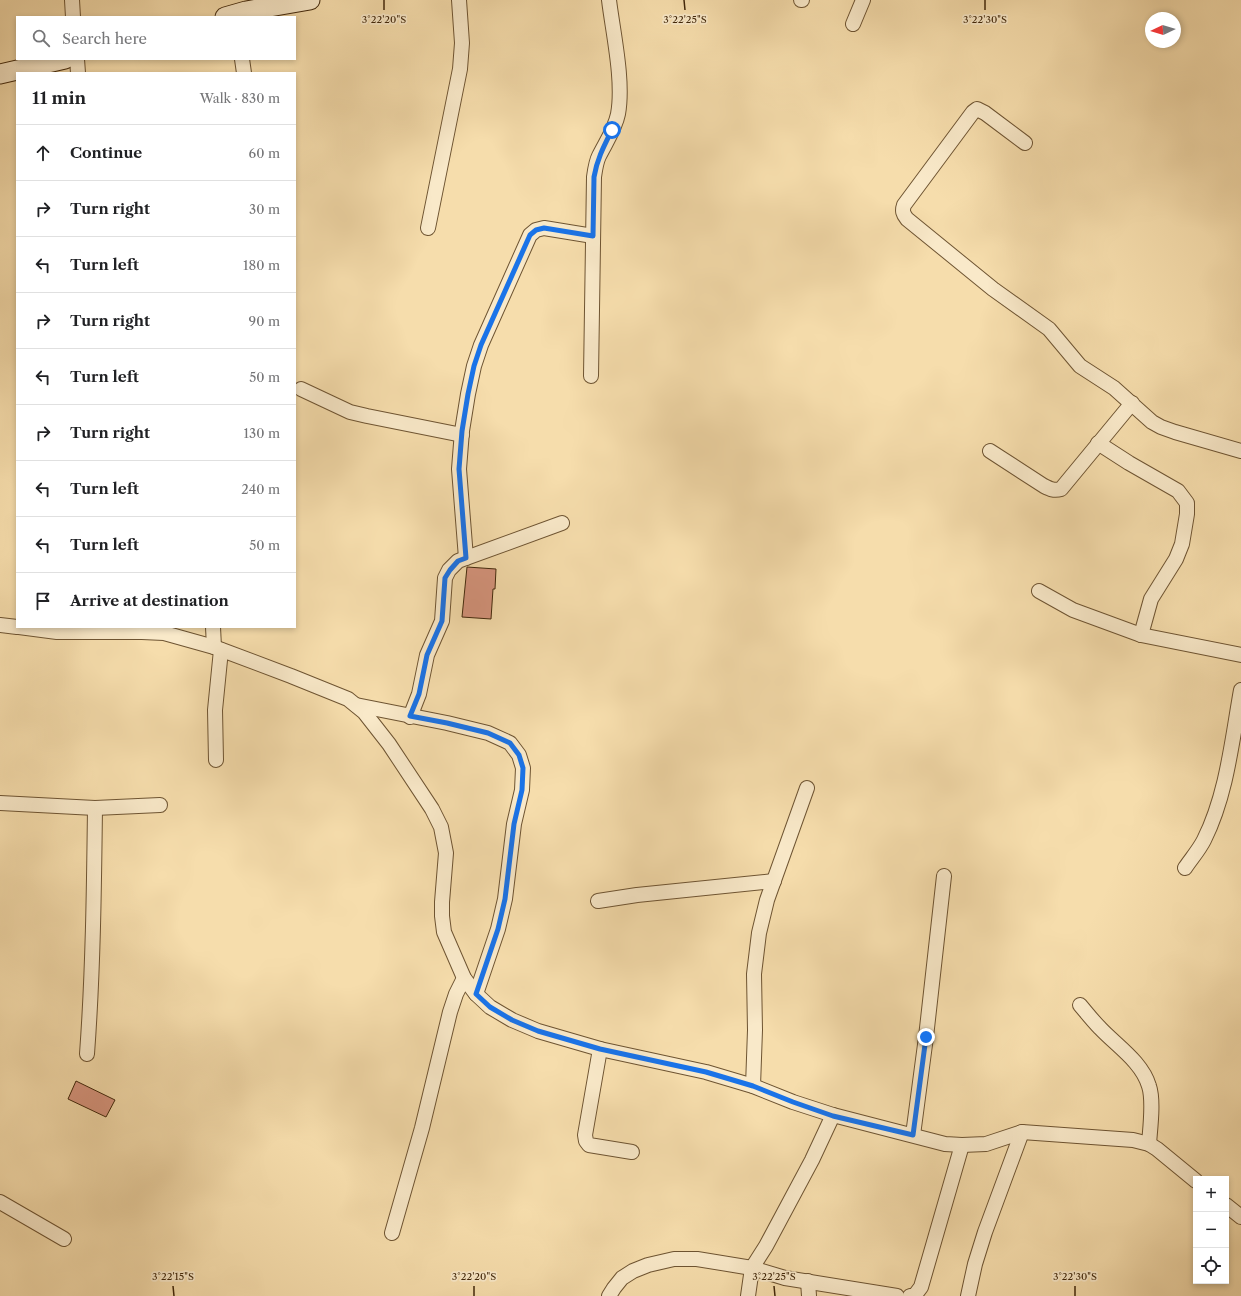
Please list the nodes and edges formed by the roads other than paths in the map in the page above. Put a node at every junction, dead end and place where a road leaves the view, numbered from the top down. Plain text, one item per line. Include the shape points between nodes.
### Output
1 (72, 0) edge
2 (310, 0) edge
3 (459, 0) edge
4 (609, 0) edge
5 (863, 0) edge
6 (279, 3) edge
7 (73, 16) edge
8 (232, 16) edge
9 (853, 24) dead end
10 (61, 60) edge
11 (77, 60) edge
12 (242, 60) edge
13 (78, 72) edge
14 (244, 72) edge
15 (0, 74) edge
16 (1025, 143) dead end
17 (428, 228) dead end
18 (593, 236) junction
19 (591, 376) dead end
20 (301, 389) dead end
21 (1132, 403) junction
22 (462, 435) junction
23 (1098, 443) junction
24 (1241, 450) edge
25 (990, 451) dead end
26 (562, 523) dead end
27 (466, 558) junction
28 (1038, 591) dead end
29 (0, 624) edge
30 (16, 627) edge
31 (26, 628) edge
32 (213, 628) edge
33 (164, 630) edge
34 (1141, 635) junction
35 (218, 648) junction
36 (1241, 655) edge
37 (1241, 690) edge
38 (356, 705) junction
39 (410, 716) junction
40 (216, 760) dead end
41 (807, 788) dead end
42 (0, 803) edge
43 (160, 805) dead end
44 (95, 808) junction
45 (1185, 868) dead end
46 (944, 876) dead end
47 (774, 881) junction
48 (598, 901) dead end
49 (464, 978) junction
50 (476, 994) junction
51 (1080, 1004) dead end
52 (600, 1049) junction
53 (86, 1054) dead end
54 (753, 1086) junction
55 (833, 1116) junction
56 (1022, 1132) junction
57 (913, 1135) junction
58 (1149, 1144) junction
59 (962, 1145) junction
60 (632, 1152) dead end
61 (1193, 1179) edge
62 (0, 1202) edge
63 (1229, 1207) edge
64 (1241, 1217) edge
65 (392, 1233) dead end
66 (64, 1239) dead end
67 (752, 1268) junction
68 (808, 1281) junction
69 (609, 1296) edge
70 (748, 1296) edge
71 (809, 1296) edge
72 (898, 1296) edge
73 (910, 1296) edge
74 (968, 1296) edge

1 - 7 street
2 - 6 street
3 - 17 street via 462,43 460,69
4 - 18 street via 620,89 616,122 598,157 594,177
5 - 9 street
6 - 8 street
10 - 15 street
11 - 13 street
12 - 14 street
16 - 21 street via 976,109 904,204 903,215 993,288 1049,329 1080,366
18 - 19 street
18 - 22 street via 544,228 530,235 481,345 468,394
20 - 22 street via 350,412
21 - 23 street
21 - 24 street via 1145,417 1161,427
22 - 27 street via 459,469
23 - 25 street via 1061,489 1057,490 1044,486
23 - 34 street via 1178,491 1187,503 1182,544 1176,560 1150,599
26 - 27 street
27 - 39 street via 458,561 445,578 442,621 427,655 419,694
28 - 34 street via 1073,610
29 - 30 street
31 - 33 street via 57,632
32 - 35 street
33 - 35 street
34 - 36 street
35 - 38 street via 348,699
35 - 40 street
37 - 45 street via 1227,771 1216,812 1204,841
38 - 39 street
38 - 49 street via 389,744 441,827 446,853 442,902 444,932
39 - 50 street via 488,733 510,743 519,755 523,768 522,790 514,824 505,899 498,929
41 - 47 street
42 - 44 street
43 - 44 street
44 - 53 street via 91,1001
46 - 57 street
47 - 48 street
47 - 54 street via 767,900 755,957
49 - 50 street
49 - 65 street via 450,1012 422,1128
50 - 52 street via 490,1007 512,1020 538,1031
51 - 58 street via 1136,1064 1150,1087
52 - 54 street via 706,1072
52 - 60 street via 586,1141 589,1145
54 - 55 street
55 - 57 street
55 - 67 street via 812,1160
56 - 58 street via 1132,1140
56 - 59 street via 986,1144
56 - 74 street via 985,1232
57 - 59 street
58 - 61 street
59 - 73 street via 921,1287 915,1295
62 - 66 street
63 - 64 street
67 - 68 street via 785,1278
67 - 69 street via 697,1259 674,1259 633,1271 622,1278
67 - 70 street
68 - 71 street
68 - 72 street

